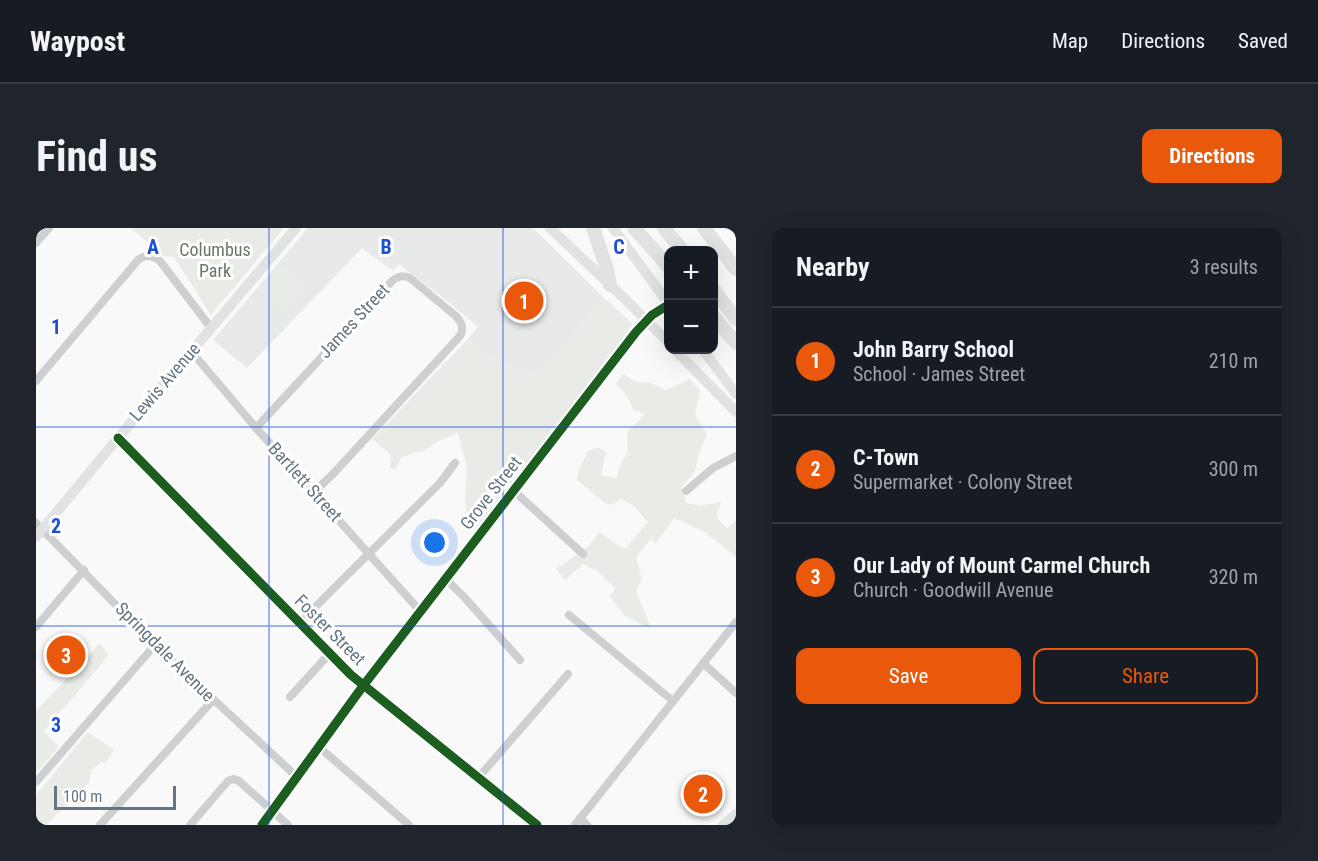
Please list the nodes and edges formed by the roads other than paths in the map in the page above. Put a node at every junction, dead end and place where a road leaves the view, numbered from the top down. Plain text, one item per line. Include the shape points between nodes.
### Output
1 (49, 228) edge
2 (296, 228) edge
3 (550, 228) edge
4 (593, 228) edge
5 (613, 228) edge
6 (634, 228) edge
7 (664, 228) edge
8 (704, 228) edge
9 (36, 243) edge
10 (679, 246) edge
11 (664, 261) edge
12 (736, 269) edge
13 (610, 285) junction
14 (718, 295) edge
15 (666, 300) edge
16 (664, 307) edge
17 (736, 319) edge
18 (646, 320) junction
19 (718, 322) edge
20 (212, 328) junction
21 (664, 337) edge
22 (736, 343) edge
23 (191, 351) junction
24 (679, 354) edge
25 (706, 354) edge
26 (36, 381) edge
27 (736, 394) edge
28 (736, 412) edge
29 (256, 428) junction
30 (117, 438) junction
31 (736, 456) edge
32 (455, 463) dead end
33 (514, 490) junction
34 (686, 491) dead end
35 (314, 492) junction
36 (38, 529) edge
37 (369, 553) junction
38 (583, 555) dead end
39 (84, 570) junction
40 (446, 579) junction
41 (421, 612) junction
42 (569, 615) dead end
43 (300, 622) junction
44 (736, 622) edge
45 (36, 627) edge
46 (155, 645) junction
47 (330, 653) junction
48 (520, 660) dead end
49 (703, 663) junction
50 (568, 674) dead end
51 (363, 686) junction
52 (736, 693) edge
53 (290, 697) dead end
54 (213, 700) junction
55 (674, 701) junction
56 (319, 747) junction
57 (297, 777) junction
58 (478, 778) junction
59 (36, 782) edge
60 (272, 811) junction
61 (736, 814) edge
62 (578, 822) edge
63 (100, 825) edge
64 (190, 825) edge
65 (262, 825) edge
66 (288, 825) edge
67 (408, 825) edge
68 (537, 825) edge
69 (587, 825) edge
70 (723, 825) edge

1 - 9 street
2 - 20 main road, Lewis Avenue
3 - 13 main road
4 - 13 highway
5 - 15 main road
6 - 11 highway
7 - 10 highway
8 - 12 highway
13 - 18 main road
14 - 17 highway
16 - 18 street, Grove Street
18 - 21 main road
18 - 33 street, Grove Street
19 - 22 highway
20 - 23 main road, Lewis Avenue
20 - 26 street via 160,261 143,256
23 - 29 street, Bartlett Street
23 - 30 main road, Lewis Avenue
24 - 28 main road
25 - 27 main road
29 - 35 street, Bartlett Street
29 - 35 street, James Street via 398,276 410,278 457,317 463,330 460,336
30 - 36 main road, Lewis Avenue
30 - 43 street, Foster Street
31 - 34 street via 713,468
32 - 37 street
33 - 38 street
33 - 40 street, Grove Street
35 - 37 street, Bartlett Street
36 - 39 street, Springdale Avenue
37 - 41 street, Bartlett Street
37 - 43 street
39 - 45 street
39 - 46 street, Springdale Avenue
40 - 41 street, Grove Street
40 - 48 street
41 - 51 street, Grove Street
42 - 55 street
43 - 47 street, Foster Street
44 - 49 street
46 - 54 street, Springdale Avenue
46 - 59 street
47 - 51 street, Foster Street
47 - 53 street
49 - 52 street
49 - 55 street
50 - 58 street
51 - 56 street, Grove Street
51 - 58 street, Foster Street
54 - 57 street, Springdale Avenue
54 - 63 street
55 - 62 street
56 - 57 street, Grove Street
56 - 67 street
57 - 60 street, Grove Street
58 - 68 street, Foster Street
60 - 64 street via 234,779
60 - 65 street, Grove Street
60 - 66 street
61 - 70 main road
62 - 69 street

